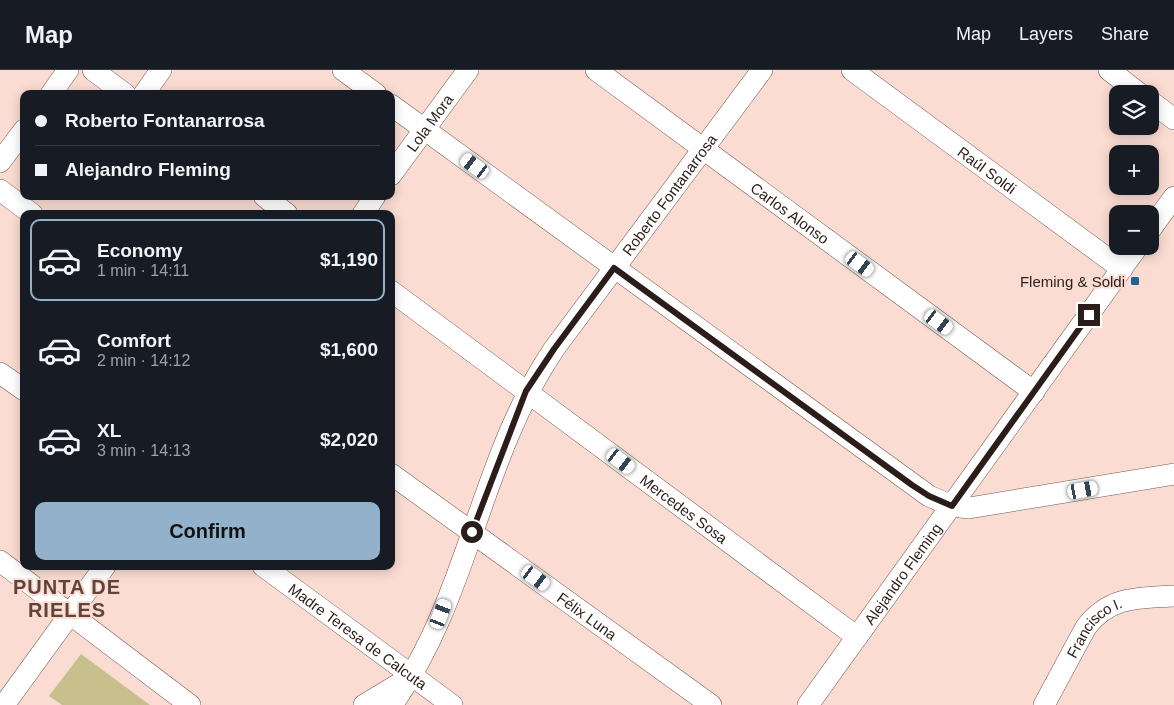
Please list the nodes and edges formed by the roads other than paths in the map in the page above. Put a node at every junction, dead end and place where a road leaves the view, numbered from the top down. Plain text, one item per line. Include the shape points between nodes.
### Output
1 (68, 70) edge
2 (93, 70) edge
3 (161, 70) edge
4 (343, 70) edge
5 (468, 70) edge
6 (596, 70) edge
7 (762, 70) edge
8 (852, 70) edge
9 (1109, 70) edge
10 (1128, 85) edge
11 (54, 90) edge
12 (120, 90) edge
13 (147, 90) edge
14 (370, 90) edge
15 (395, 108) edge
16 (1159, 108) edge
17 (1174, 119) edge
18 (424, 129) junction
19 (20, 135) edge
20 (703, 148) junction
21 (0, 162) edge
22 (395, 169) edge
23 (0, 190) edge
24 (1174, 197) edge
25 (269, 200) edge
26 (27, 210) edge
27 (282, 210) edge
28 (1159, 218) edge
29 (1132, 255) edge
30 (614, 268) junction
31 (1122, 269) junction
32 (395, 294) edge
33 (0, 373) edge
34 (20, 387) edge
35 (526, 391) junction
36 (1034, 392) junction
37 (1174, 474) edge
38 (395, 477) edge
39 (952, 506) junction
40 (472, 532) junction
41 (0, 561) edge
42 (102, 570) edge
43 (268, 570) edge
44 (1174, 596) edge
45 (70, 614) junction
46 (857, 636) junction
47 (413, 676) junction
48 (4, 705) edge
49 (190, 705) edge
50 (364, 705) edge
51 (392, 705) edge
52 (452, 705) edge
53 (711, 705) edge
54 (808, 705) edge
55 (1044, 705) edge

1 - 11 street
2 - 12 street
3 - 13 street
4 - 14 street
5 - 18 street, Lola Mora
6 - 20 street, Carlos Alonso
7 - 20 street, Roberto Fontanarrosa
8 - 31 street, Raúl Soldi
9 - 10 street
15 - 18 street
16 - 17 street
18 - 22 street, Lola Mora
18 - 30 street
19 - 21 street
20 - 30 street, Roberto Fontanarrosa
20 - 36 street, Carlos Alonso
23 - 26 street
24 - 28 street
25 - 27 street
29 - 31 street, Alejandro Fleming
30 - 35 street, Roberto Fontanarrosa
30 - 39 street via 912,485
31 - 36 street, Alejandro Fleming
32 - 35 street, Mercedes Sosa
33 - 34 street
35 - 40 street, Roberto Fontanarrosa
35 - 46 street, Mercedes Sosa
36 - 39 street, Alejandro Fleming
37 - 39 street via 992,505
38 - 40 street, Félix Luna
39 - 46 street, Alejandro Fleming
40 - 47 street, Roberto Fontanarrosa via 435,629
40 - 53 street, Félix Luna
41 - 45 street
42 - 45 street
43 - 47 street, Madre Teresa de Calcuta
44 - 55 street, Francisco I. via 1121,601 1095,616
45 - 48 street
45 - 49 street
46 - 54 street, Alejandro Fleming
47 - 50 street
47 - 51 street, Roberto Fontanarrosa
47 - 52 street, Madre Teresa de Calcuta

